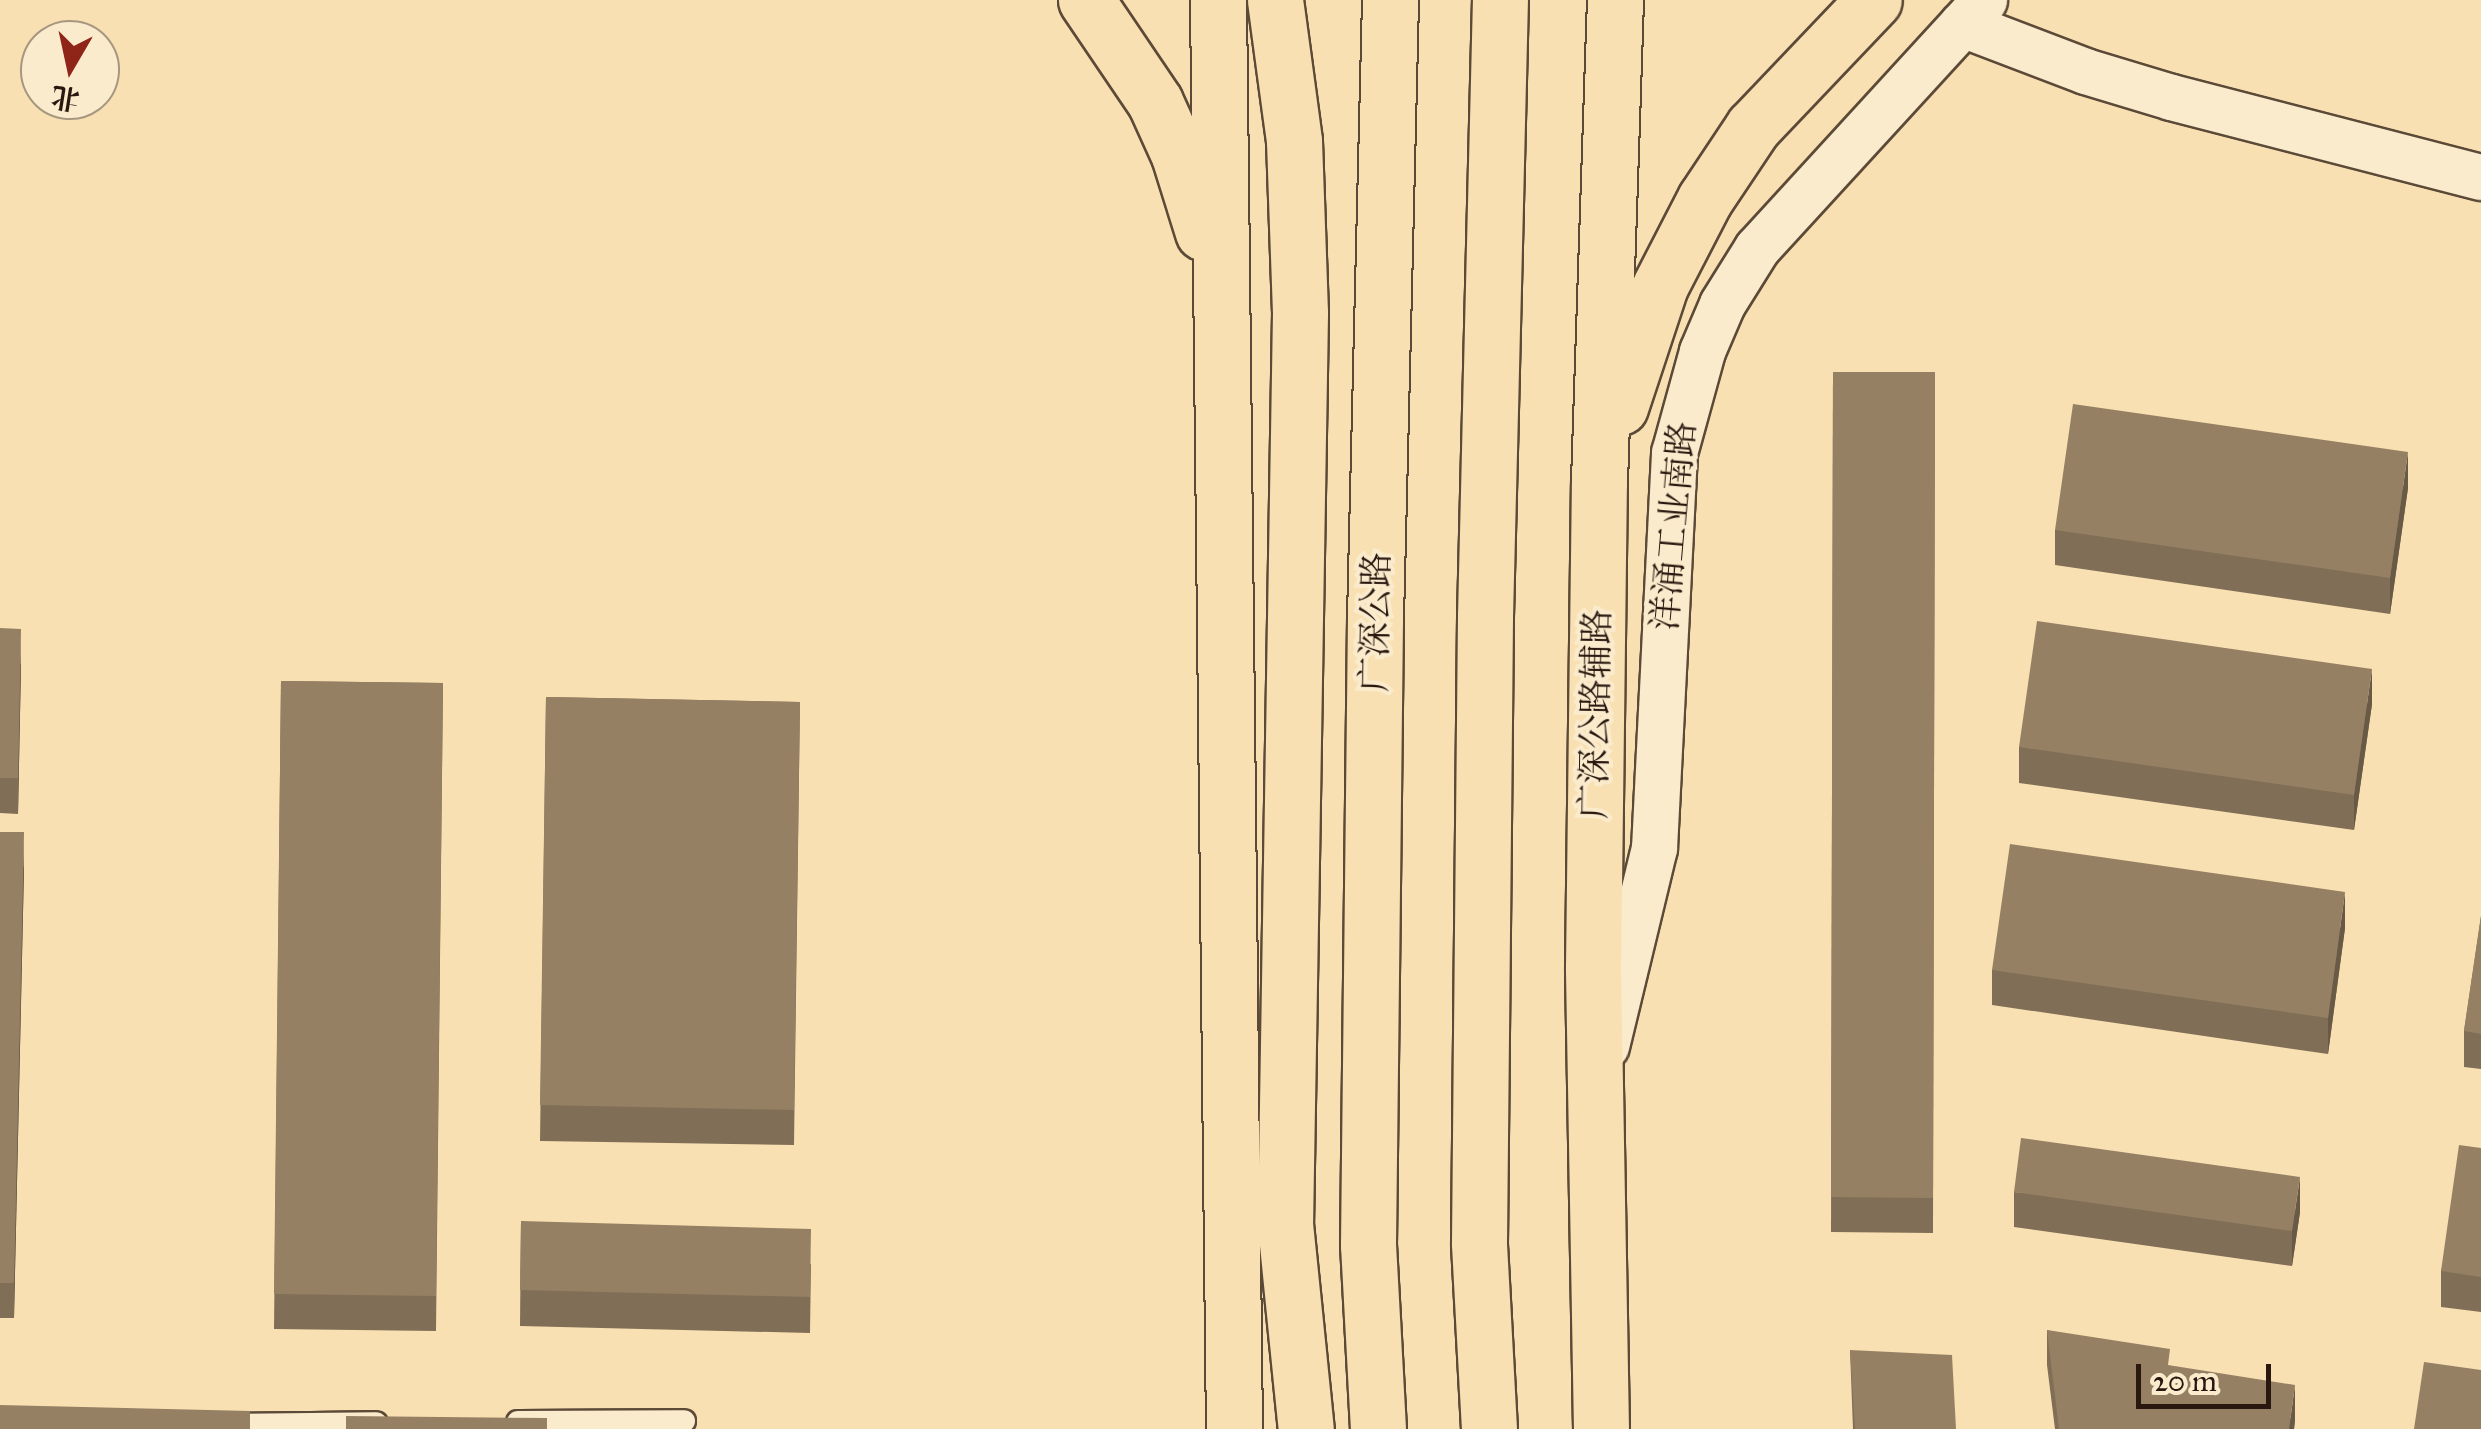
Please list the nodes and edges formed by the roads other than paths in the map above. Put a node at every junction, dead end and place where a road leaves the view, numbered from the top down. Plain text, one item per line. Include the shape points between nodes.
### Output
1 (1086, 0) edge
2 (1218, 0) edge
3 (1275, 0) edge
4 (1390, 0) edge
5 (1500, 0) edge
6 (1615, 0) edge
7 (1874, 0) edge
8 (1973, 12) edge
9 (2481, 177) edge
10 (1221, 343) junction
11 (1598, 482) junction
12 (1594, 1090) junction
13 (684, 1421) dead end
14 (491, 1422) edge
15 (395, 1423) edge
16 (199, 1425) edge
17 (299, 1427) edge
18 (1234, 1429) edge
19 (1306, 1429) edge
20 (1378, 1429) edge
21 (1489, 1429) edge
22 (1601, 1429) edge

1 - 10 main road via 1155,102 1179,155 1199,214
2 - 10 main road
3 - 19 main road via 1294,141 1300,313 1285,1224
4 - 20 main road, 广深公路 via 1368,1244
5 - 21 main road via 1484,616 1479,1242
6 - 11 main road, 广深公路辅路
7 - 11 main road via 1752,127 1705,199 1660,286
8 - 9 street via 2085,72
8 - 12 street, 洋涌工业南路 via 1757,248 1722,304 1693,376 1672,483 1654,848
10 - 18 main road
11 - 12 main road, 广深公路辅路
12 - 22 main road, 广深公路辅路
13 - 14 lane
15 - 17 lane
16 - 17 lane

